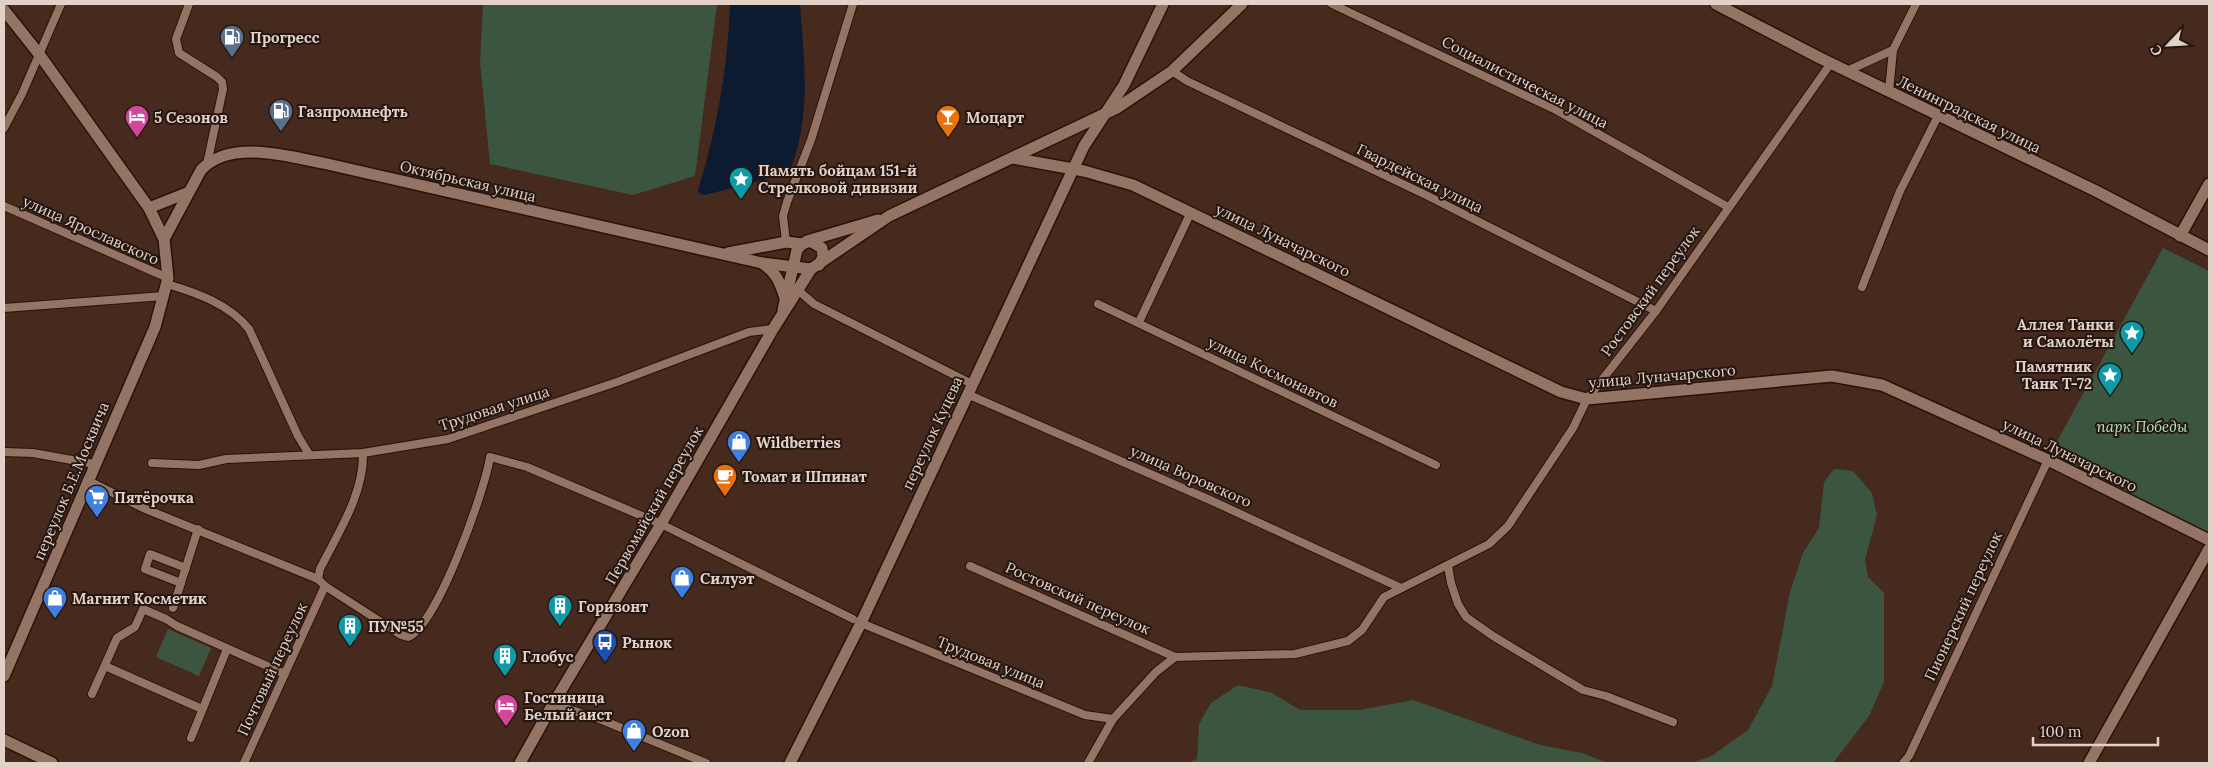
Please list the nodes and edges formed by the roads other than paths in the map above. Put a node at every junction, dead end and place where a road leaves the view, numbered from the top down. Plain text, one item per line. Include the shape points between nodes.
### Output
1 (60, 4) edge
2 (189, 4) edge
3 (853, 4) edge
4 (1163, 4) edge
5 (1242, 4) edge
6 (1332, 4) edge
7 (1716, 4) edge
8 (1916, 4) edge
9 (4, 10) edge
10 (1893, 50) junction
11 (39, 54) junction
12 (1831, 63) junction
13 (1172, 71) junction
14 (1847, 71) junction
15 (1889, 91) junction
16 (1938, 116) junction
17 (1102, 117) junction
18 (4, 128) edge
19 (1013, 158) junction
20 (207, 164) junction
21 (1075, 169) junction
22 (2209, 184) edge
23 (189, 192) junction
24 (4, 206) edge
25 (1728, 207) junction
26 (149, 208) junction
27 (1191, 212) junction
28 (889, 216) junction
29 (2180, 236) junction
30 (164, 239) junction
31 (786, 242) junction
32 (801, 247) junction
33 (2209, 250) edge
34 (722, 255) junction
35 (762, 263) junction
36 (807, 267) junction
37 (166, 286) junction
38 (1862, 287) dead end
39 (799, 291) junction
40 (785, 298) junction
41 (1098, 304) dead end
42 (4, 308) edge
43 (1656, 311) junction
44 (782, 314) junction
45 (1139, 322) junction
46 (773, 329) junction
47 (969, 389) junction
48 (1587, 399) junction
49 (4, 452) edge
50 (363, 453) junction
51 (309, 454) junction
52 (2048, 460) junction
53 (152, 463) dead end
54 (94, 464) junction
55 (1436, 465) dead end
56 (88, 480) junction
57 (661, 524) junction
58 (198, 529) junction
59 (2209, 540) edge
60 (2209, 549) edge
61 (970, 566) dead end
62 (1448, 566) junction
63 (186, 568) junction
64 (318, 578) junction
65 (181, 584) junction
66 (325, 586) junction
67 (1401, 588) junction
68 (173, 608) dead end
69 (857, 621) junction
70 (227, 649) junction
71 (1175, 657) junction
72 (105, 666) junction
73 (285, 674) junction
74 (4, 676) edge
75 (92, 694) dead end
76 (553, 704) junction
77 (202, 709) junction
78 (1113, 720) junction
79 (1673, 722) dead end
80 (191, 738) dead end
81 (4, 740) edge
82 (52, 763) edge
83 (244, 763) edge
84 (520, 763) edge
85 (706, 763) edge
86 (790, 763) edge
87 (1088, 763) edge
88 (1903, 763) edge
89 (2089, 763) edge

1 - 11 street
2 - 20 street via 176,39 179,53 222,82 223,89
3 - 31 street via 811,140 783,216
4 - 17 street, переулок Куцева via 1124,85
5 - 13 street, переулок Куцева
6 - 25 street, Социалистическая улица via 1556,110
7 - 12 street, Ленинградская улица
8 - 10 street
9 - 11 street
10 - 14 street
10 - 15 street
11 - 18 street
11 - 26 street
12 - 14 street, Ленинградская улица
12 - 25 street, Ростовский переулок
13 - 17 street, переулок Куцева
13 - 43 street, Гвардейская улица
14 - 15 street, Ленинградская улица
15 - 16 street, Ленинградская улица
16 - 29 street, Ленинградская улица via 2096,191
16 - 38 street via 1900,191
17 - 19 street, Первомайский переулок
17 - 21 street, переулок Куцева
19 - 21 street, улица Луначарского
19 - 28 street, Первомайский переулок
20 - 23 street
20 - 34 street, Октябрьская улица via 218,157 238,153 290,157
21 - 27 street, улица Луначарского via 1133,185
21 - 47 street, переулок Куцева
22 - 29 street
23 - 26 street
23 - 30 street
24 - 37 street, улица Ярославского
25 - 43 street, Ростовский переулок
26 - 30 street
27 - 45 street
27 - 48 street, улица Луначарского via 1561,392
28 - 32 street, Первомайский переулок
28 - 36 street, Первомайский переулок
29 - 33 street, Ленинградская улица
30 - 37 street, переулок Б.Е.Москвича
31 - 32 street, Октябрьская улица
31 - 34 street, Октябрьская улица
32 - 36 street, Первомайский переулок
32 - 36 street via 815,242 822,248 824,257
34 - 35 street, Октябрьская улица
35 - 36 street, Октябрьская улица
35 - 40 street via 777,276
36 - 39 street, Первомайский переулок
36 - 40 street, Первомайский переулок
37 - 42 street
37 - 51 street, улица Ярославского via 204,297 239,316 249,329
37 - 54 street, переулок Б.Е.Москвича via 154,327
39 - 44 street, Первомайский переулок
39 - 47 street, улица Воровского via 814,304
40 - 44 street, Первомайский переулок
41 - 45 street, улица Космонавтов
43 - 48 street, Ростовский переулок
44 - 46 street, Первомайский переулок
45 - 55 street, улица Космонавтов
46 - 50 street, Трудовая улица via 749,332 617,382 448,439
46 - 57 street, Первомайский переулок
47 - 67 street, улица Воровского
47 - 69 street, переулок Куцева
48 - 52 street, улица Луначарского via 1832,376 1882,385
48 - 62 street, Ростовский переулок via 1573,428 1508,526 1489,544
49 - 54 street via 32,453
50 - 51 street, Трудовая улица
50 - 64 street via 354,501
51 - 53 street, Трудовая улица via 226,459 199,465
52 - 59 street, улица Луначарского
52 - 88 street, Пионерский переулок
54 - 56 street, переулок Б.Е.Москвича
56 - 58 street via 143,508
56 - 74 street, переулок Б.Е.Москвича
57 - 66 street, Трудовая улица via 527,467 490,457 476,510 439,596 413,635 401,635
57 - 69 street, Трудовая улица
57 - 76 street, Первомайский переулок
58 - 63 street
58 - 64 street
60 - 89 street
61 - 71 street, Ростовский переулок
62 - 67 street, Ростовский переулок
62 - 79 street via 1450,584 1466,617 1493,636 1583,690
63 - 65 street
63 - 65 street via 150,554 145,569
64 - 66 street
65 - 68 street
66 - 73 street, Почтовый переулок
67 - 71 street, Ростовский переулок via 1384,597 1362,630 1348,641 1296,654
69 - 78 street, Трудовая улица via 1085,715
69 - 86 street, переулок Куцева
70 - 72 street via 143,609 135,627 117,638
70 - 73 street
70 - 77 street
71 - 78 street via 1156,672
72 - 75 street
72 - 77 street
73 - 83 street, Почтовый переулок
76 - 84 street, Первомайский переулок
76 - 85 street via 602,720
77 - 80 street
78 - 87 street
81 - 82 street

